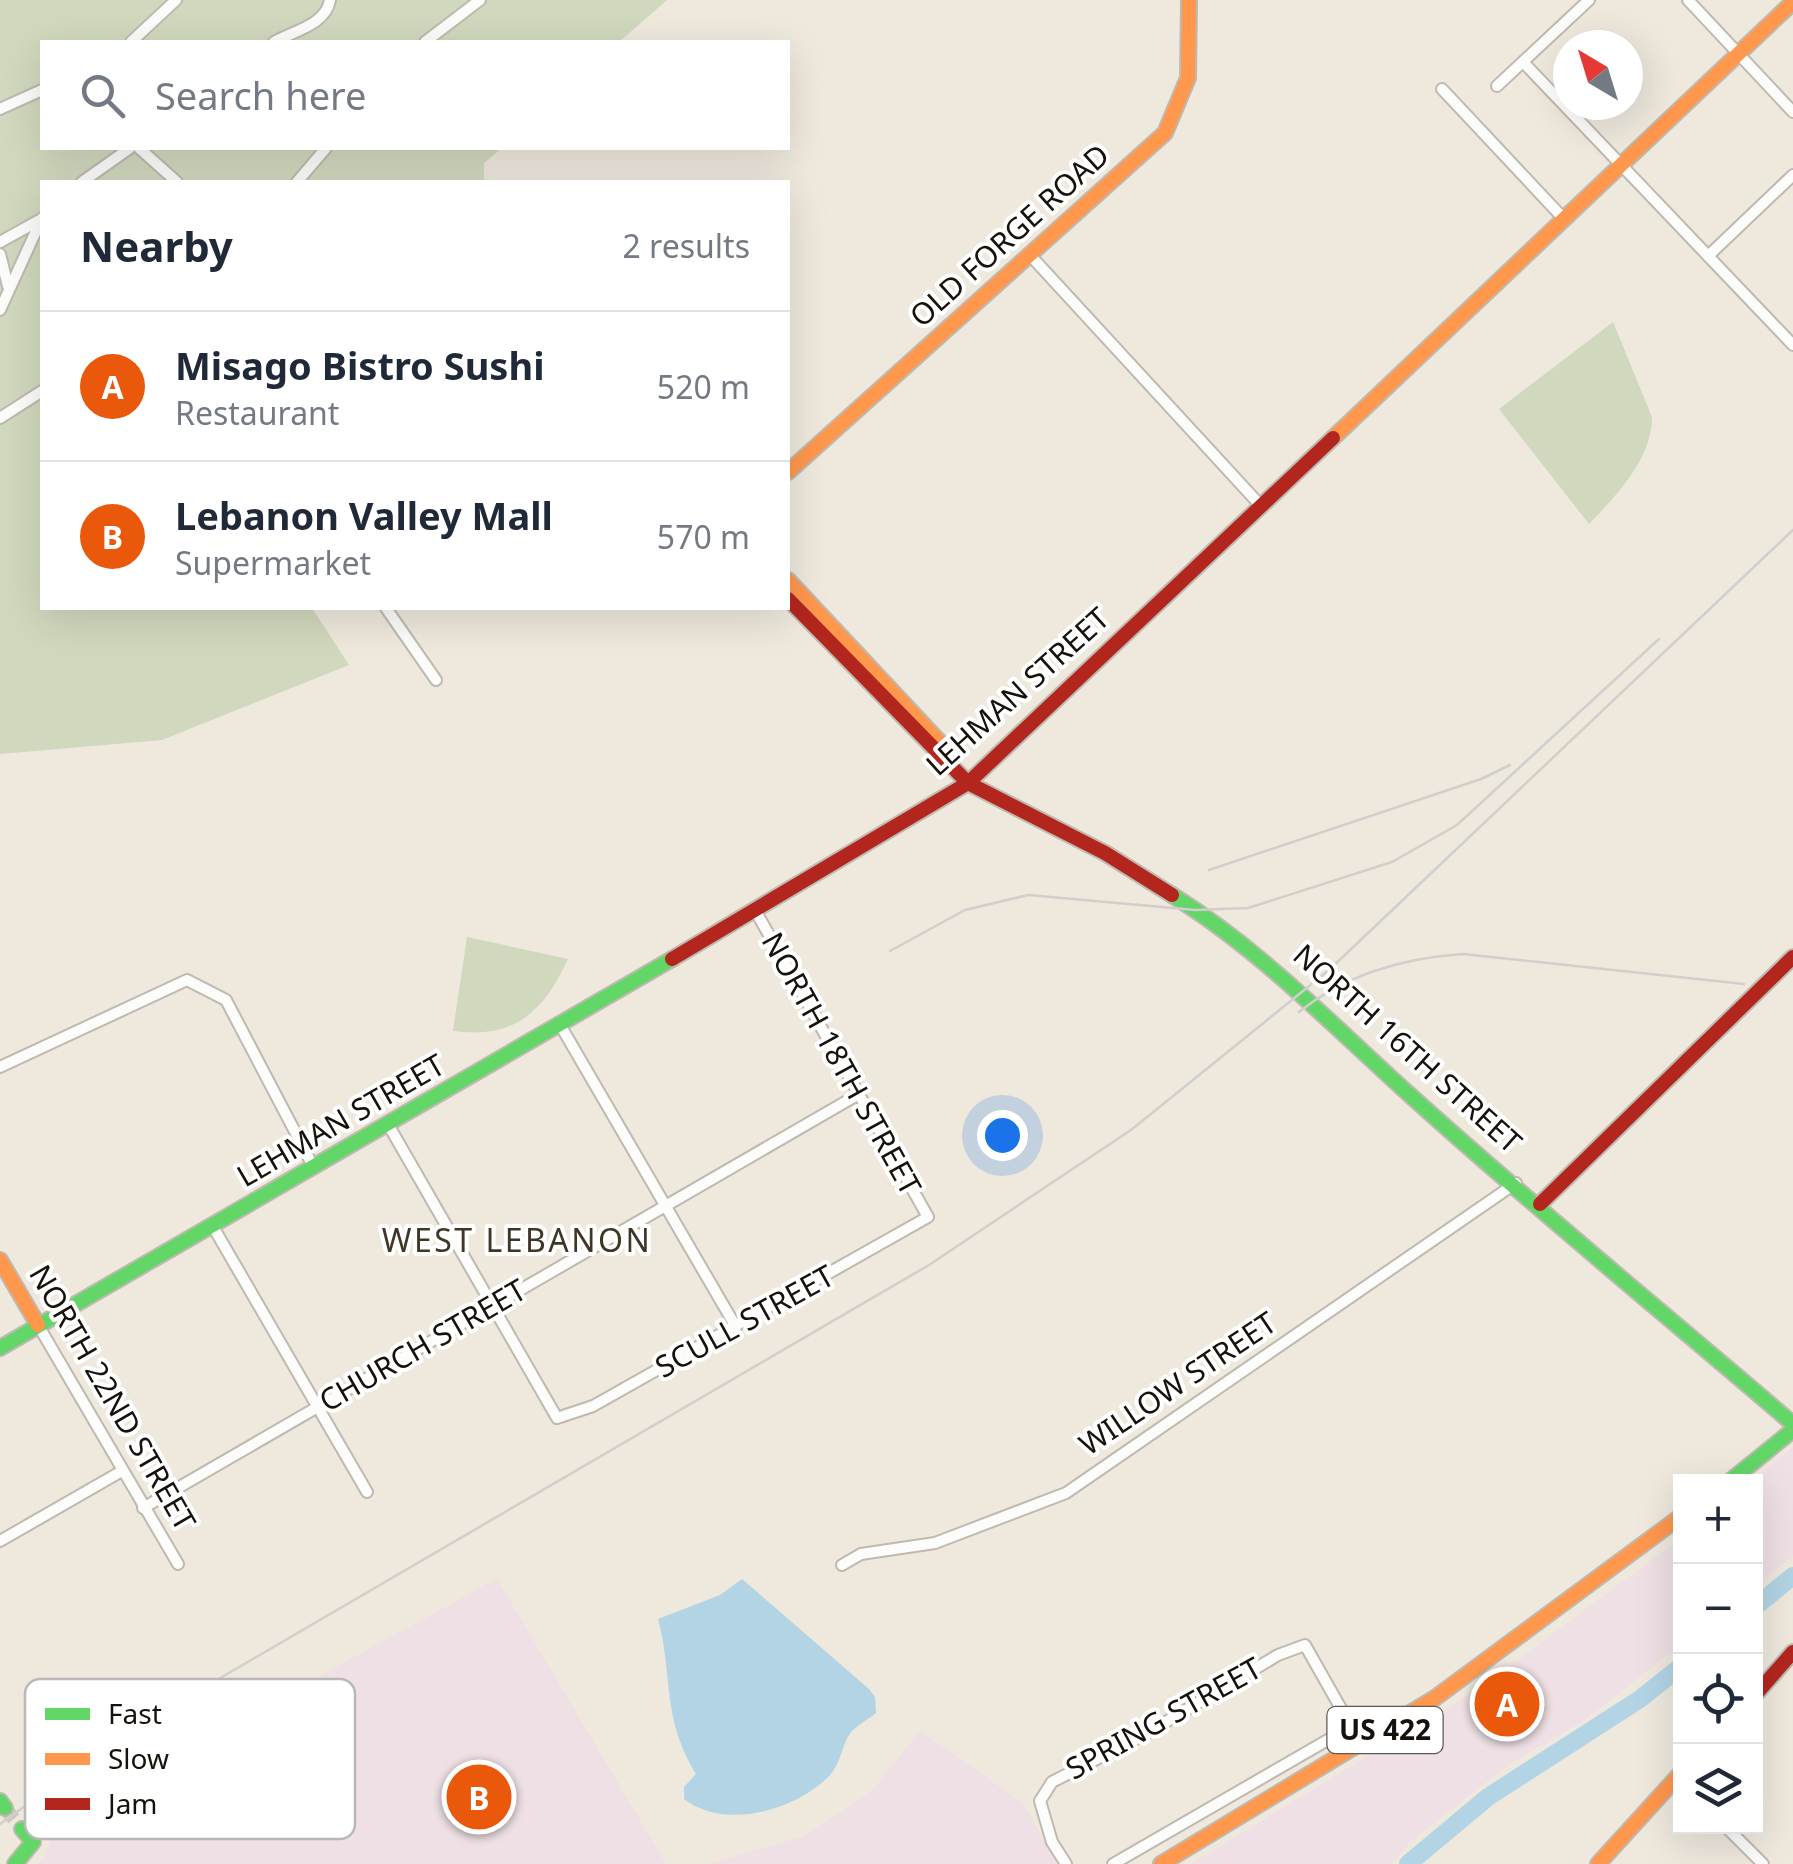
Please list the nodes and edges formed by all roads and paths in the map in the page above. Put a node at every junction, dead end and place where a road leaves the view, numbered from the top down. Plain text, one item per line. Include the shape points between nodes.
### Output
1 (176, 0) edge
2 (330, 0) edge
3 (480, 0) edge
4 (1189, 0) edge
5 (1589, 0) edge
6 (1688, 0) edge
7 (1793, 2) edge
8 (132, 40) edge
9 (278, 40) edge
10 (428, 40) edge
11 (1738, 54) junction
12 (1523, 62) junction
13 (1497, 86) dead end
14 (1442, 90) dead end
15 (40, 91) edge
16 (0, 109) edge
17 (1793, 112) edge
18 (127, 150) edge
19 (141, 150) edge
20 (324, 150) edge
21 (1620, 164) junction
22 (1793, 175) edge
23 (85, 180) edge
24 (175, 180) edge
25 (299, 180) edge
26 (1563, 218) junction
27 (40, 219) edge
28 (40, 222) edge
29 (0, 242) edge
30 (0, 254) edge
31 (1030, 255) junction
32 (1708, 256) junction
33 (8, 290) junction
34 (0, 310) edge
35 (1793, 345) edge
36 (40, 391) edge
37 (0, 418) edge
38 (790, 470) edge
39 (1261, 506) junction
40 (790, 582) edge
41 (790, 602) edge
42 (393, 611) edge
43 (436, 680) dead end
44 (951, 763) junction
45 (968, 783) junction
46 (755, 910) junction
47 (1793, 958) edge
48 (559, 1023) junction
49 (0, 1068) edge
50 (858, 1094) junction
51 (389, 1126) junction
52 (314, 1168) junction
53 (1516, 1183) junction
54 (1540, 1204) junction
55 (666, 1206) junction
56 (928, 1217) joint
57 (212, 1225) junction
58 (0, 1260) edge
59 (492, 1306) junction
60 (38, 1324) junction
61 (736, 1327) junction
62 (0, 1348) edge
63 (317, 1408) junction
64 (1793, 1427) edge
65 (122, 1470) junction
66 (1737, 1474) edge
67 (367, 1492) dead end
68 (143, 1508) junction
69 (1673, 1523) edge
70 (0, 1541) edge
71 (178, 1564) dead end
72 (842, 1565) dead end
73 (1792, 1654) edge
74 (1763, 1686) edge
75 (1352, 1726) junction
76 (1361, 1744) junction
77 (1673, 1784) edge
78 (22, 1830) tunnel mouth
79 (25, 1833) edge
80 (1734, 1834) edge
81 (30, 1839) edge
82 (15, 1864) edge
83 (1066, 1864) edge
84 (1113, 1864) edge
85 (1161, 1864) edge
86 (1598, 1864) edge
87 (1763, 1864) edge

1 - 8 street
2 - 9 street via 320,19
3 - 10 street
4 - 31 main road, OLD FORGE ROAD via 1188,78 1165,134
5 - 12 street
6 - 11 street
7 - 11 main road, LEHMAN STREET
11 - 17 street
11 - 21 main road, LEHMAN STREET
12 - 13 street
12 - 21 street
14 - 26 street
15 - 16 street
18 - 23 street
19 - 24 street
20 - 25 street
21 - 26 main road, LEHMAN STREET
21 - 32 street
22 - 32 street
26 - 39 main road, LEHMAN STREET
27 - 29 street
28 - 33 street
30 - 33 street
31 - 38 main road, OLD FORGE ROAD
31 - 39 street
32 - 35 street
33 - 34 street
36 - 37 street
39 - 45 main road, LEHMAN STREET
40 - 44 main road, NORTH 16TH STREET via 948,751
41 - 44 main road, NORTH 16TH STREET
42 - 43 street
44 - 45 main road, NORTH 16TH STREET
45 - 46 main road, LEHMAN STREET
45 - 53 main road, NORTH 16TH STREET via 1105,853 1226,930
46 - 48 main road, LEHMAN STREET
46 - 50 street, NORTH 18TH STREET
47 - 54 main road
48 - 51 main road, LEHMAN STREET
48 - 55 street
49 - 52 street via 187,980 226,1000
50 - 55 street, CHURCH STREET
50 - 56 street, NORTH 18TH STREET
51 - 52 main road, LEHMAN STREET
51 - 59 street
52 - 57 main road, LEHMAN STREET
53 - 54 main road, NORTH 16TH STREET
53 - 72 street, WILLOW STREET via 1066,1493 936,1544 862,1554
54 - 64 main road, NORTH 16TH STREET
55 - 59 street, CHURCH STREET
55 - 61 street
56 - 61 street, SCULL STREET
57 - 60 main road, LEHMAN STREET
57 - 63 street
58 - 60 main road, NORTH 22ND STREET
59 - 61 street, SCULL STREET via 557,1418 593,1406
59 - 63 street, CHURCH STREET
60 - 62 main road, LEHMAN STREET
60 - 65 street, NORTH 22ND STREET
63 - 67 street
63 - 68 street, CHURCH STREET
64 - 66 main road
65 - 68 street, NORTH 22ND STREET
65 - 70 street
68 - 71 street, NORTH 22ND STREET
69 - 76 main road, US 422 via 1474,1671
73 - 74 main road
75 - 76 street
75 - 83 street, SPRING STREET via 1304,1645 1278,1656 1052,1782 1040,1801
75 - 84 street
76 - 85 main road, US 422
77 - 86 main road
78 - 79 main road
80 - 87 street
81 - 82 main road

